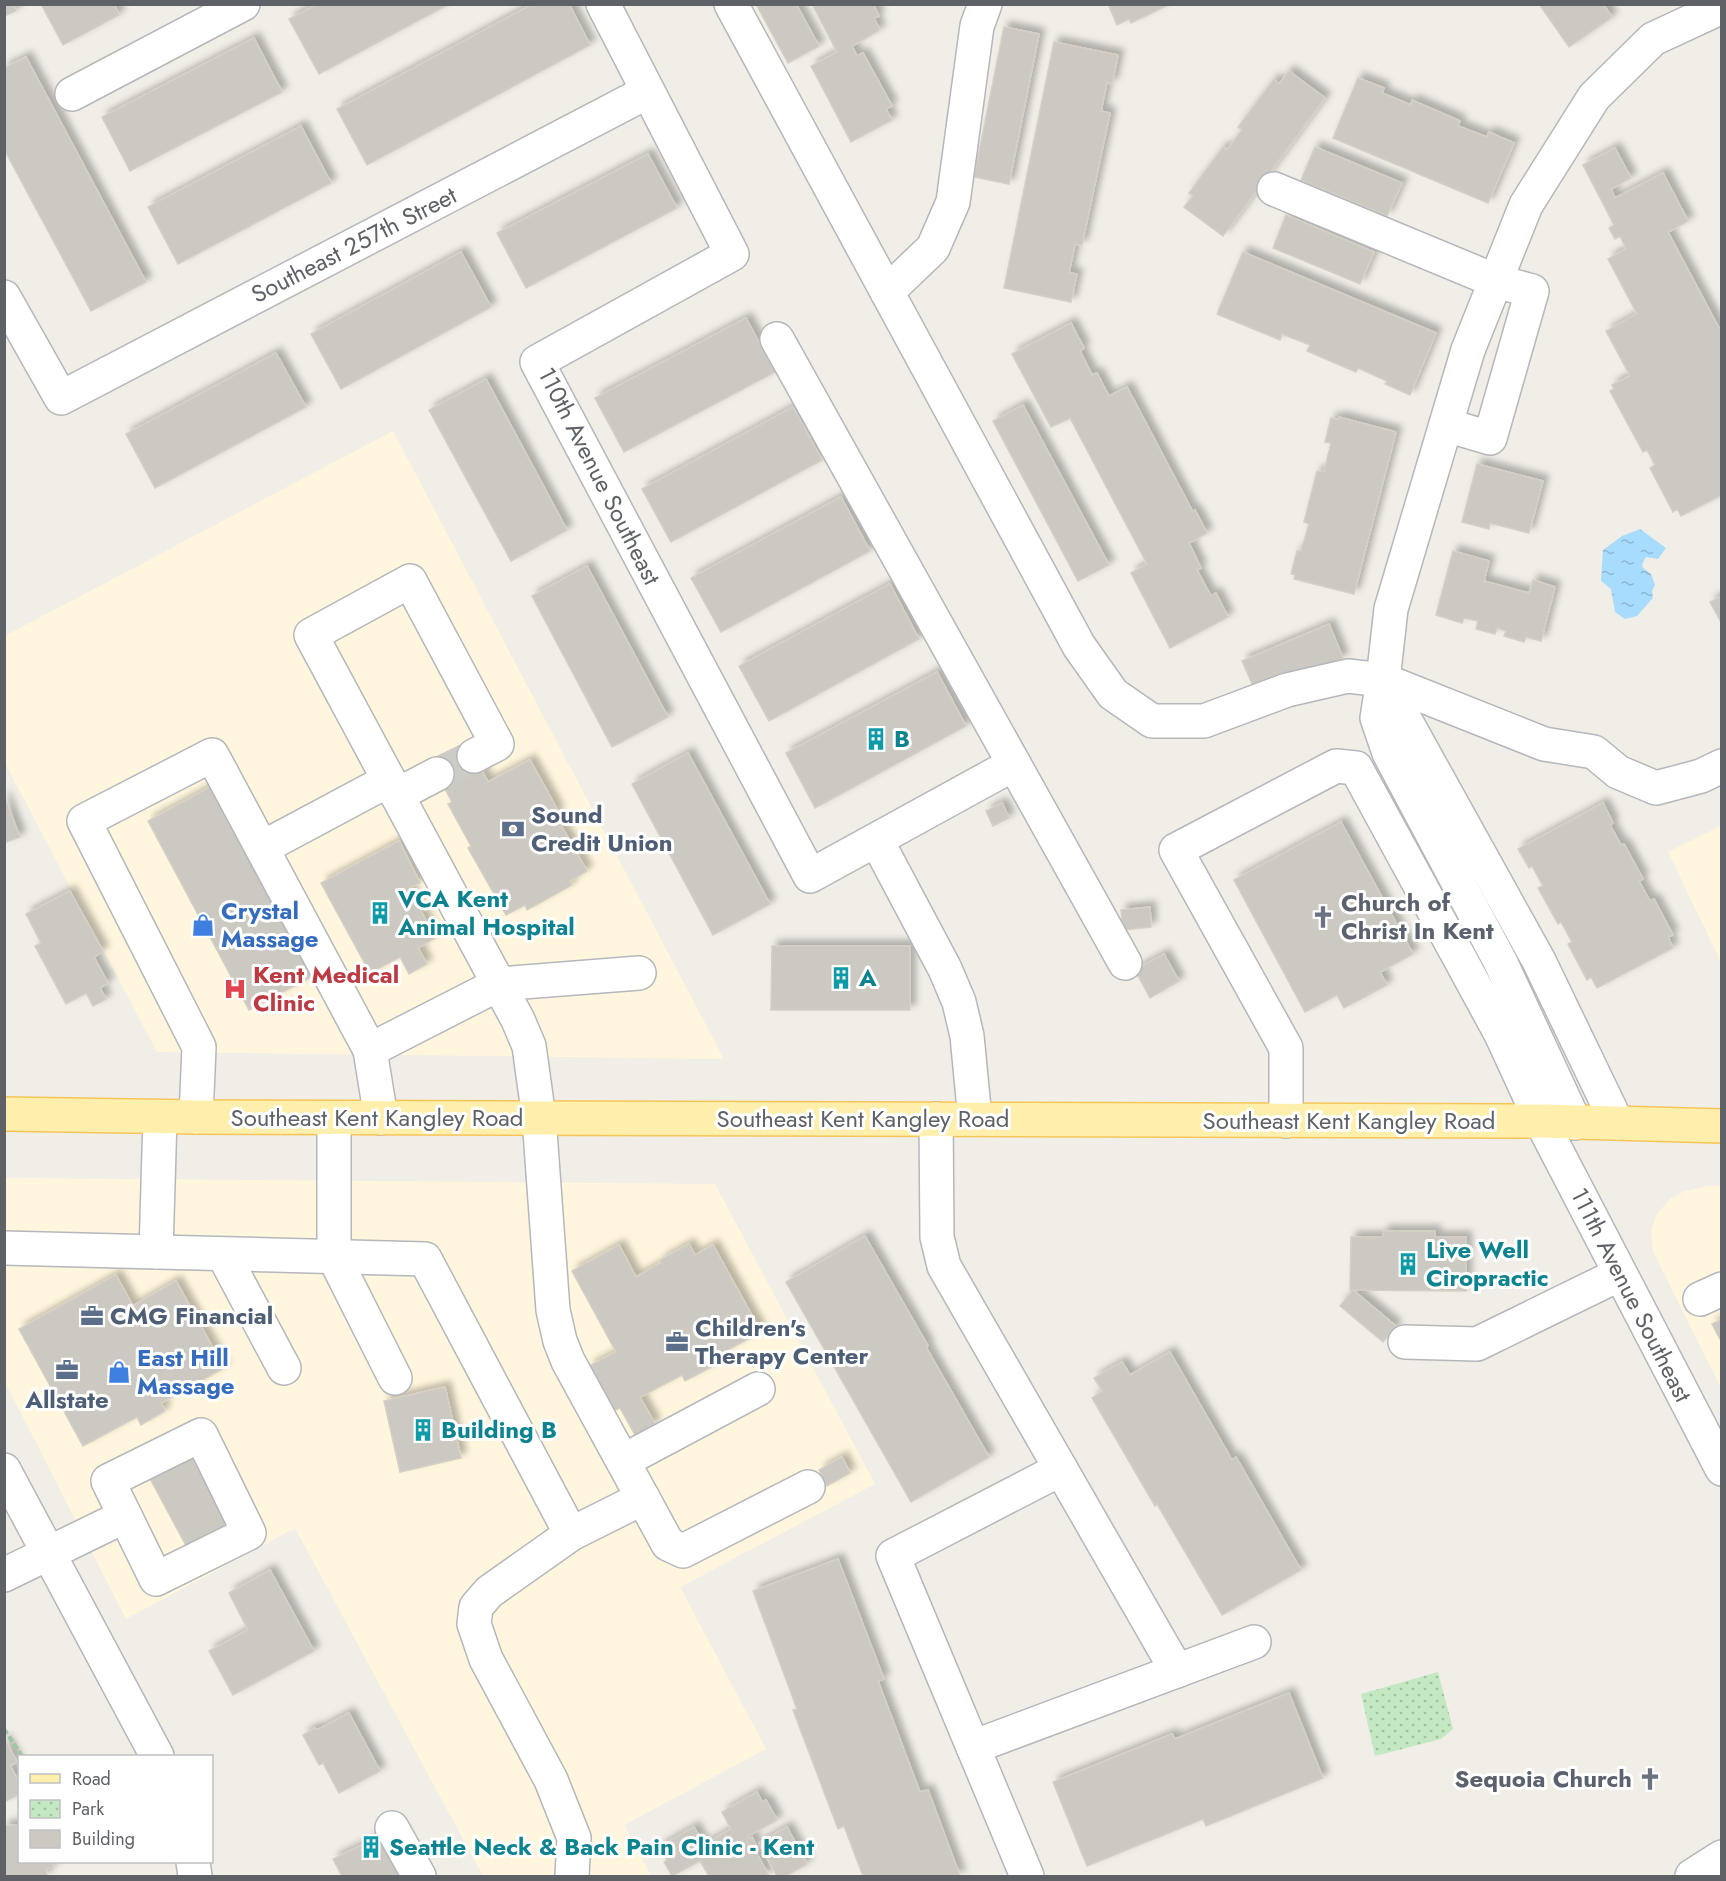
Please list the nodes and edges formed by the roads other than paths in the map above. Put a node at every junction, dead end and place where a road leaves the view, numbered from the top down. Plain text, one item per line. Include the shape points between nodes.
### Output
1 (243, 4) edge
2 (603, 4) edge
3 (731, 4) edge
4 (986, 4) edge
5 (1722, 7) edge
6 (1675, 15) edge
7 (647, 92) junction
8 (72, 94) dead end
9 (1274, 189) dead end
10 (1496, 281) junction
11 (887, 292) junction
12 (4, 297) edge
13 (777, 339) dead end
14 (1446, 425) junction
15 (1383, 680) junction
16 (474, 756) tunnel mouth
17 (1014, 764) junction
18 (1722, 766) edge
19 (437, 774) tunnel mouth
20 (393, 787) junction
21 (877, 841) junction
22 (262, 848) junction
23 (1125, 963) dead end
24 (639, 973) dead end
25 (499, 984) junction
26 (370, 1050) junction
27 (4, 1114) edge
28 (160, 1117) junction
29 (196, 1117) junction
30 (334, 1118) junction
31 (381, 1118) junction
32 (539, 1118) junction
33 (936, 1119) junction
34 (975, 1119) junction
35 (1541, 1120) junction
36 (1286, 1121) junction
37 (1575, 1123) junction
38 (1617, 1123) junction
39 (1722, 1126) edge
40 (4, 1248) edge
41 (156, 1252) junction
42 (223, 1254) junction
43 (334, 1257) junction
44 (1620, 1274) junction
45 (1405, 1342) dead end
46 (284, 1368) dead end
47 (395, 1378) dead end
48 (758, 1389) dead end
49 (623, 1461) junction
50 (1722, 1468) edge
51 (1061, 1469) junction
52 (4, 1470) edge
53 (808, 1487) dead end
54 (643, 1498) junction
55 (125, 1516) junction
56 (571, 1534) junction
57 (49, 1553) junction
58 (4, 1575) edge
59 (1254, 1642) dead end
60 (1177, 1671) junction
61 (973, 1747) junction
62 (156, 1755) edge
63 (392, 1828) dead end
64 (1722, 1857) edge
65 (419, 1876) edge
66 (572, 1876) edge
67 (1027, 1876) edge
68 (1692, 1876) edge

1 - 8 street
2 - 7 street, 110th Avenue Southeast
3 - 11 street
4 - 11 street via 977,26 953,202 933,248
5 - 6 street
6 - 10 street via 1594,97 1526,205
7 - 12 street, Southeast 257th Street via 61,398
7 - 21 street, 110th Avenue Southeast via 732,254 537,362 810,876
9 - 10 street
10 - 14 street via 1468,350
10 - 14 street via 1532,291 1490,438
11 - 15 street via 1079,646 1113,694 1152,721 1204,721 1287,690 1348,676
13 - 17 street
14 - 15 street via 1391,609
15 - 18 street via 1544,744 1594,752 1618,772 1656,788
15 - 37 street via 1377,718 1389,753 1500,961
15 - 38 street via 1539,961
16 - 20 street via 497,744 410,581 311,635
17 - 21 street
17 - 23 street
19 - 20 street
20 - 22 street
20 - 25 street
21 - 34 street via 959,1002 967,1036
22 - 26 street
22 - 29 street via 212,755 84,821 199,1047
24 - 25 street
25 - 26 street
25 - 32 street via 529,1046
26 - 31 street
27 - 28 main road, Southeast Kent Kangley Road
28 - 29 main road, Southeast Kent Kangley Road
28 - 41 street
29 - 30 main road, Southeast Kent Kangley Road
30 - 31 main road, Southeast Kent Kangley Road
30 - 43 street
31 - 32 main road, Southeast Kent Kangley Road
32 - 33 main road, Southeast Kent Kangley Road
32 - 49 street via 553,1310 560,1341
33 - 34 main road, Southeast Kent Kangley Road
33 - 51 street via 937,1237 945,1266
34 - 36 main road, Southeast Kent Kangley Road
35 - 36 main road, Southeast Kent Kangley Road
35 - 36 street, 111th Avenue Southeast via 1501,1034 1356,768 1336,766 1176,850 1287,1048
35 - 37 main road, Southeast Kent Kangley Road
35 - 44 street, 111th Avenue Southeast
37 - 38 main road, Southeast Kent Kangley Road
38 - 39 main road, Southeast Kent Kangley Road
40 - 41 street
41 - 42 street
42 - 43 street
42 - 46 street
43 - 47 street
43 - 56 street via 425,1259
44 - 45 street via 1477,1344
44 - 50 street, 111th Avenue Southeast
48 - 49 street
49 - 54 street
51 - 60 street
51 - 61 street via 893,1556
52 - 57 street
53 - 54 street via 683,1551 668,1544
54 - 56 street
55 - 55 street via 108,1481 201,1435 249,1533 156,1579
55 - 57 street
56 - 66 street via 489,1592 476,1607 474,1624 486,1659 551,1780 574,1838
57 - 58 street
57 - 62 street
59 - 60 street
60 - 61 street
61 - 67 street
63 - 65 street
64 - 68 street

